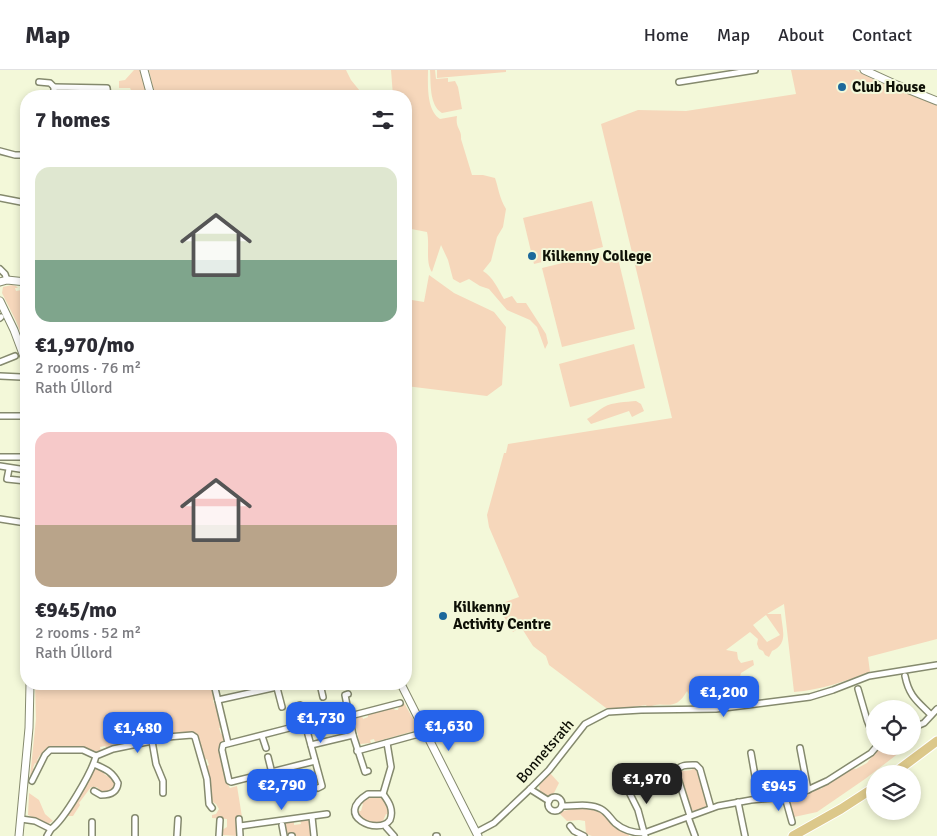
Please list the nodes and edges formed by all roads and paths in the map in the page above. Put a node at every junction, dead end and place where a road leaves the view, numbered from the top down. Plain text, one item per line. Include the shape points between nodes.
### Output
1 (144, 70) edge
2 (755, 70) edge
3 (864, 70) edge
4 (710, 73) edge
5 (39, 82) dead end
6 (679, 82) dead end
7 (54, 87) joint
8 (107, 90) edge
9 (149, 90) edge
10 (937, 101) edge
11 (0, 151) edge
12 (20, 155) edge
13 (0, 198) edge
14 (20, 202) edge
15 (0, 269) edge
16 (3, 281) edge
17 (20, 282) edge
18 (0, 301) edge
19 (20, 346) edge
20 (14, 356) dead end
21 (0, 362) edge
22 (18, 370) dead end
23 (0, 376) edge
24 (0, 416) edge
25 (20, 416) edge
26 (0, 457) edge
27 (20, 457) edge
28 (0, 466) edge
29 (9, 468) junction
30 (20, 469) edge
31 (20, 480) edge
32 (0, 519) edge
33 (20, 522) edge
34 (937, 665) edge
35 (905, 676) dead end
36 (858, 689) dead end
37 (30, 690) edge
38 (216, 690) edge
39 (257, 690) edge
40 (277, 690) edge
41 (321, 690) edge
42 (404, 690) edge
43 (348, 694) dead end
44 (323, 697) dead end
45 (218, 700) junction
46 (397, 705) dead end
47 (297, 706) dead end
48 (282, 707) dead end
49 (937, 709) edge
50 (930, 715) junction
51 (350, 716) junction
52 (866, 717) edge
53 (305, 724) junction
54 (921, 724) edge
55 (426, 732) junction
56 (353, 735) junction
57 (262, 736) junction
58 (152, 741) junction
59 (937, 741) edge
60 (228, 743) junction
61 (387, 743) junction
62 (311, 746) junction
63 (266, 748) dead end
64 (800, 748) dead end
65 (357, 751) junction
66 (751, 753) dead end
67 (868, 755) edge
68 (96, 756) junction
69 (268, 757) dead end
70 (315, 761) junction
71 (94, 764) junction
72 (905, 765) edge
73 (368, 771) dead end
74 (272, 773) junction
75 (32, 781) dead end
76 (626, 786) dead end
77 (318, 788) dead end
78 (530, 789) junction
79 (94, 790) dead end
80 (808, 790) junction
81 (163, 792) dead end
82 (866, 793) edge
83 (383, 794) junction
84 (785, 797) junction
85 (759, 799) junction
86 (549, 801) junction
87 (738, 802) junction
88 (562, 806) junction
89 (212, 808) dead end
90 (711, 808) junction
91 (327, 814) dead end
92 (689, 816) junction
93 (312, 817) junction
94 (21, 819) junction
95 (239, 819) dead end
96 (220, 820) dead end
97 (136, 821) dead end
98 (177, 821) dead end
99 (91, 822) dead end
100 (792, 822) dead end
101 (282, 825) dead end
102 (240, 826) junction
103 (570, 826) dead end
104 (386, 827) junction
105 (50, 829) junction
106 (477, 834) edge
107 (634, 834) edge
108 (645, 834) edge
109 (19, 836) edge
110 (47, 836) edge
111 (92, 836) edge
112 (135, 836) edge
113 (177, 836) edge
114 (219, 836) edge
115 (240, 836) edge
116 (284, 836) edge
117 (314, 836) edge
118 (394, 836) edge
119 (584, 836) edge
120 (695, 836) edge
121 (745, 836) edge
122 (793, 836) edge

1 - 9 street
2 - 4 street
3 - 10 street
4 - 6 street
5 - 7 street via 50,83
7 - 8 street
11 - 12 street
13 - 14 street
15 - 16 street via 6,275
16 - 17 street
18 - 19 street
20 - 21 street
22 - 23 street via 19,377
24 - 25 street
26 - 27 street
28 - 29 street
29 - 30 street
29 - 31 street via 7,479
32 - 33 street
34 - 78 street, Bonnetsrath via 869,676 810,696 716,709 608,712 585,724
35 - 50 street via 912,698
36 - 52 street
37 - 94 street
38 - 45 street
39 - 45 street
40 - 48 street
41 - 44 street
42 - 55 street
43 - 51 street via 344,695
45 - 60 street
46 - 51 street
47 - 53 street via 300,705
49 - 50 street
50 - 54 street
51 - 56 street
53 - 57 street
53 - 62 street
55 - 61 street
55 - 106 street
56 - 62 street
56 - 65 street
57 - 60 street
57 - 63 street
58 - 68 street
58 - 81 street
58 - 89 street via 155,738 195,737
59 - 72 main road
60 - 74 street via 222,750 229,781
61 - 65 street
61 - 83 street via 391,767
62 - 70 street
64 - 80 street
65 - 73 street via 365,772
66 - 85 street
67 - 80 street
68 - 71 street
68 - 75 street via 83,750 50,750
69 - 74 street
70 - 74 street
70 - 77 street via 322,786
71 - 79 street via 108,770 118,783 113,794 101,795
71 - 105 street via 63,815
76 - 108 street
78 - 86 street
78 - 106 street, Bonnetsrath via 494,823
80 - 84 street
82 - 122 main road
83 - 104 street via 391,808
83 - 104 street via 368,794 355,809 362,828 370,832
84 - 85 street
84 - 100 street
85 - 87 street
86 - 88 street via 557,798
86 - 88 street via 552,811
87 - 90 street
87 - 121 street
88 - 107 street via 602,809
90 - 92 street
90 - 92 street via 700,769 696,765 685,765 676,772
91 - 93 street
92 - 108 street
92 - 120 street
93 - 102 street
93 - 117 street
94 - 105 street
94 - 109 street
95 - 102 street
96 - 114 street
97 - 112 street
98 - 113 street
99 - 111 street
101 - 116 street
102 - 115 street
103 - 119 street
104 - 118 street
105 - 110 street
107 - 108 street

